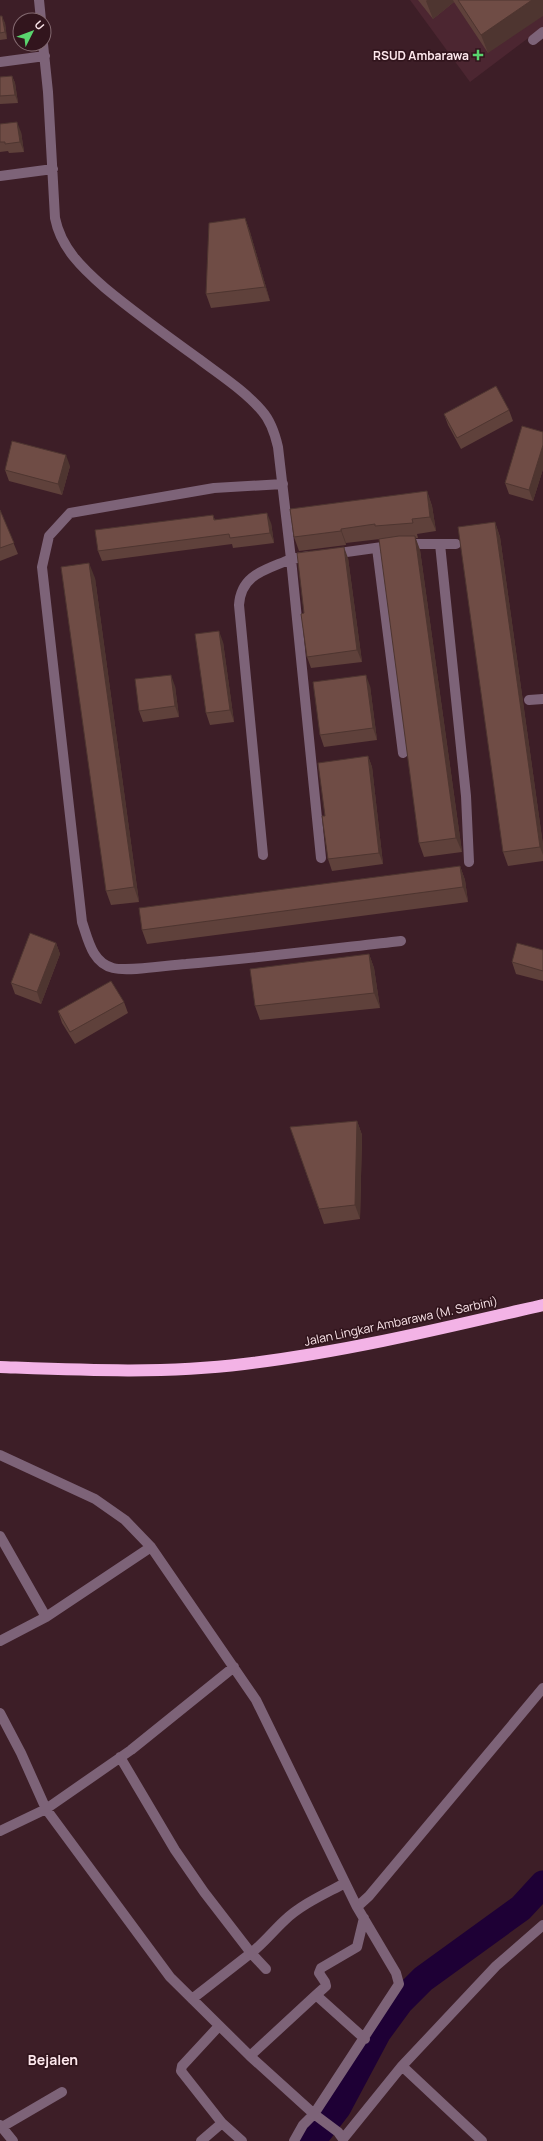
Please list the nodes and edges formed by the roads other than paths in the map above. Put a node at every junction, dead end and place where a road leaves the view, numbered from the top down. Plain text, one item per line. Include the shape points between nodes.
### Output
1 (39, 0) edge
2 (40, 12) edge
3 (543, 32) edge
4 (533, 40) dead end
5 (44, 52) edge
6 (45, 56) junction
7 (0, 62) edge
8 (53, 169) junction
9 (0, 176) edge
10 (283, 484) junction
11 (440, 544) junction
12 (456, 544) dead end
13 (377, 548) junction
14 (291, 559) junction
15 (543, 699) edge
16 (528, 700) dead end
17 (403, 753) dead end
18 (263, 856) dead end
19 (321, 858) dead end
20 (469, 862) dead end
21 (402, 941) dead end
22 (543, 1305) edge
23 (0, 1367) edge
24 (0, 1454) edge
25 (0, 1536) edge
26 (151, 1547) junction
27 (46, 1617) junction
28 (0, 1641) edge
29 (234, 1667) junction
30 (543, 1688) edge
31 (0, 1713) edge
32 (120, 1757) junction
33 (46, 1809) junction
34 (0, 1831) edge
35 (345, 1883) junction
36 (357, 1907) junction
37 (364, 1918) junction
38 (543, 1925) edge
39 (251, 1953) junction
40 (266, 1969) dead end
41 (316, 1995) junction
42 (192, 1999) junction
43 (219, 2026) junction
44 (365, 2039) junction
45 (250, 2056) junction
46 (402, 2066) junction
47 (62, 2092) dead end
48 (317, 2116) junction
49 (222, 2123) junction
50 (1, 2126) edge
51 (341, 2137) edge
52 (13, 2141) edge
53 (201, 2141) edge
54 (242, 2141) edge
55 (294, 2141) edge
56 (482, 2141) edge

1 - 2 street
3 - 4 street
5 - 6 street
6 - 7 street
6 - 8 street
8 - 9 street
8 - 10 street via 55,218 65,246 92,277 132,311 218,373 263,412 273,429
10 - 14 street
10 - 21 street via 214,488 70,513 49,536 42,567 82,922 92,951 100,961 113,968 255,958
11 - 12 street
11 - 13 street via 404,544
11 - 20 street via 466,796
13 - 14 street
13 - 17 street
14 - 18 street via 258,573 239,593
14 - 19 street
15 - 16 street
22 - 23 highway, Jalan Lingkar Ambarawa (M. Sarbini) via 346,1349 243,1364 150,1371
24 - 26 street via 95,1499 125,1520
25 - 27 street
26 - 27 street
26 - 29 street
27 - 28 street
29 - 32 street
29 - 35 street via 256,1700
30 - 36 street via 369,1896
31 - 33 street
32 - 33 street
32 - 39 street via 187,1868
33 - 34 street
33 - 42 street via 170,1977
35 - 36 street
35 - 39 street via 301,1908
36 - 37 street
37 - 41 street via 357,1947 321,1968 320,1974 326,1986
37 - 44 street via 396,1973 399,1984
38 - 46 street via 496,1966
39 - 40 street
39 - 42 street
41 - 44 street
41 - 45 street
42 - 43 street
43 - 45 street
43 - 49 street via 182,2066 181,2071
44 - 48 street
45 - 48 street
46 - 51 street
46 - 56 street
47 - 50 street
48 - 51 street
48 - 55 street via 303,2125
49 - 53 street
49 - 54 street
50 - 52 street

